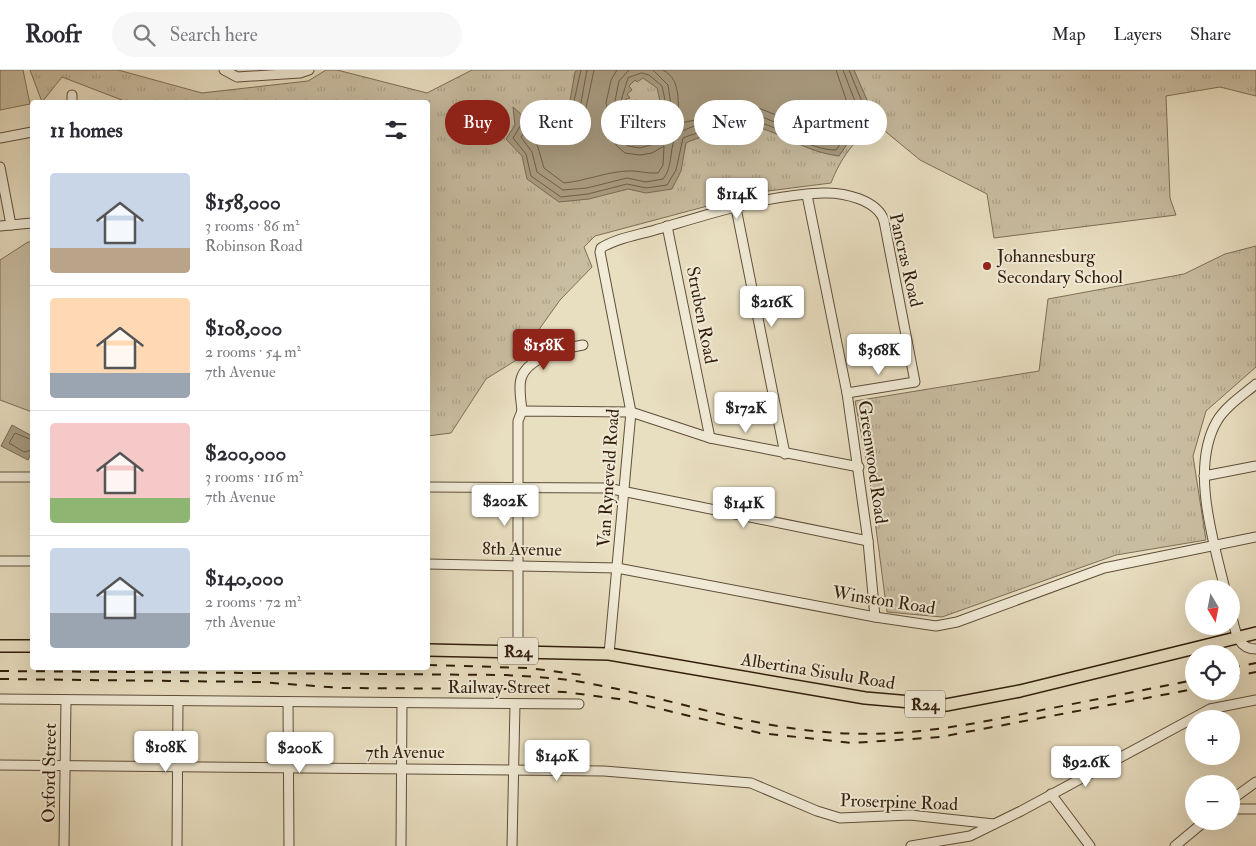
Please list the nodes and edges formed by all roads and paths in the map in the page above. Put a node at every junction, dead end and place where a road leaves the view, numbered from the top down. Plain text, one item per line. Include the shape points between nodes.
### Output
1 (224, 70) edge
2 (309, 70) edge
3 (30, 132) edge
4 (0, 138) edge
5 (0, 167) edge
6 (807, 195) junction
7 (736, 208) junction
8 (30, 223) edge
9 (11, 225) junction
10 (0, 226) edge
11 (667, 226) junction
12 (583, 345) dead end
13 (1256, 384) edge
14 (848, 393) junction
15 (521, 411) junction
16 (631, 412) junction
17 (710, 438) junction
18 (785, 454) junction
19 (1256, 466) edge
20 (858, 467) junction
21 (1204, 476) junction
22 (0, 477) edge
23 (30, 477) edge
24 (430, 487) edge
25 (517, 487) junction
26 (624, 492) junction
27 (1256, 537) edge
28 (868, 541) junction
29 (1214, 546) junction
30 (0, 561) edge
31 (30, 561) edge
32 (430, 564) edge
33 (516, 565) junction
34 (617, 568) junction
35 (1223, 580) edge
36 (875, 617) junction
37 (1256, 633) edge
38 (1238, 637) junction
39 (0, 646) edge
40 (30, 646) edge
41 (1256, 649) edge
42 (430, 650) edge
43 (518, 650) junction
44 (609, 654) junction
45 (0, 699) edge
46 (66, 700) junction
47 (1256, 700) edge
48 (178, 701) junction
49 (288, 702) junction
50 (402, 703) junction
51 (515, 704) junction
52 (579, 704) dead end
53 (0, 765) edge
54 (65, 766) junction
55 (178, 767) junction
56 (288, 767) junction
57 (402, 768) junction
58 (514, 769) junction
59 (600, 771) joint
60 (1256, 782) edge
61 (1051, 794) junction
62 (1240, 794) edge
63 (1256, 808) edge
64 (1240, 809) edge
65 (994, 824) junction
66 (1194, 830) edge
67 (64, 846) edge
68 (177, 846) edge
69 (289, 846) edge
70 (401, 846) edge
71 (512, 846) edge
72 (911, 846) edge
73 (1090, 846) edge
74 (1175, 846) edge

1 - 2 street via 237,77
3 - 4 street
5 - 9 street
6 - 7 street
6 - 14 street, Greenwood Road
6 - 14 street, Pancras Road via 830,193 874,206 884,221 915,382
7 - 11 street
7 - 18 street
8 - 9 street
9 - 10 street
11 - 16 street, Van Ryneveld Road via 601,248 600,252
11 - 17 street, Struben Road
12 - 15 street via 529,366 522,377
13 - 21 street via 1217,421 1207,447
14 - 20 street, Greenwood Road
15 - 16 street
15 - 25 street
16 - 17 street
16 - 26 street, Van Ryneveld Road
17 - 18 street
18 - 20 street
19 - 21 street
20 - 28 street, Greenwood Road
21 - 29 street
22 - 23 street
24 - 25 street
25 - 26 street via 598,488
25 - 33 street
26 - 28 street
26 - 34 street, Van Ryneveld Road
27 - 29 street, Winston Road
28 - 36 street, Greenwood Road
29 - 35 street
29 - 36 street, Winston Road via 1104,568 948,625
30 - 31 street
32 - 33 street, 8th Avenue
33 - 34 street, 8th Avenue
33 - 43 street
34 - 36 street, Winston Road
34 - 44 street, Van Ryneveld Road
37 - 38 main road, Albertina Sisulu Road / R24
38 - 41 street via 1243,645
38 - 44 main road, Albertina Sisulu Road / R24 via 1020,691 946,705 865,698
39 - 40 main road
42 - 43 main road, Albertina Sisulu Road / R24
43 - 44 main road, Albertina Sisulu Road / R24
45 - 46 street, Railway Street
46 - 48 street, Railway Street
46 - 54 street, Oxford Street
47 - 61 street, Proserpine Road via 1210,709
48 - 49 street, Railway Street
48 - 55 street
49 - 50 street, Railway Street
49 - 56 street
50 - 51 street, Railway Street
50 - 57 street
51 - 52 street, Railway Street
51 - 58 street
53 - 54 street, 7th Avenue
54 - 55 street, 7th Avenue
54 - 67 street, Oxford Street
55 - 56 street, 7th Avenue
55 - 68 street
56 - 57 street, 7th Avenue
56 - 69 street
57 - 58 street, 7th Avenue
57 - 70 street
58 - 59 street, 7th Avenue
58 - 71 street
59 - 65 street, Proserpine Road via 751,783 840,818 918,816
60 - 62 street
61 - 65 street, Proserpine Road
61 - 73 street
63 - 64 street
65 - 72 street, Proserpine Road via 970,836
66 - 74 street

